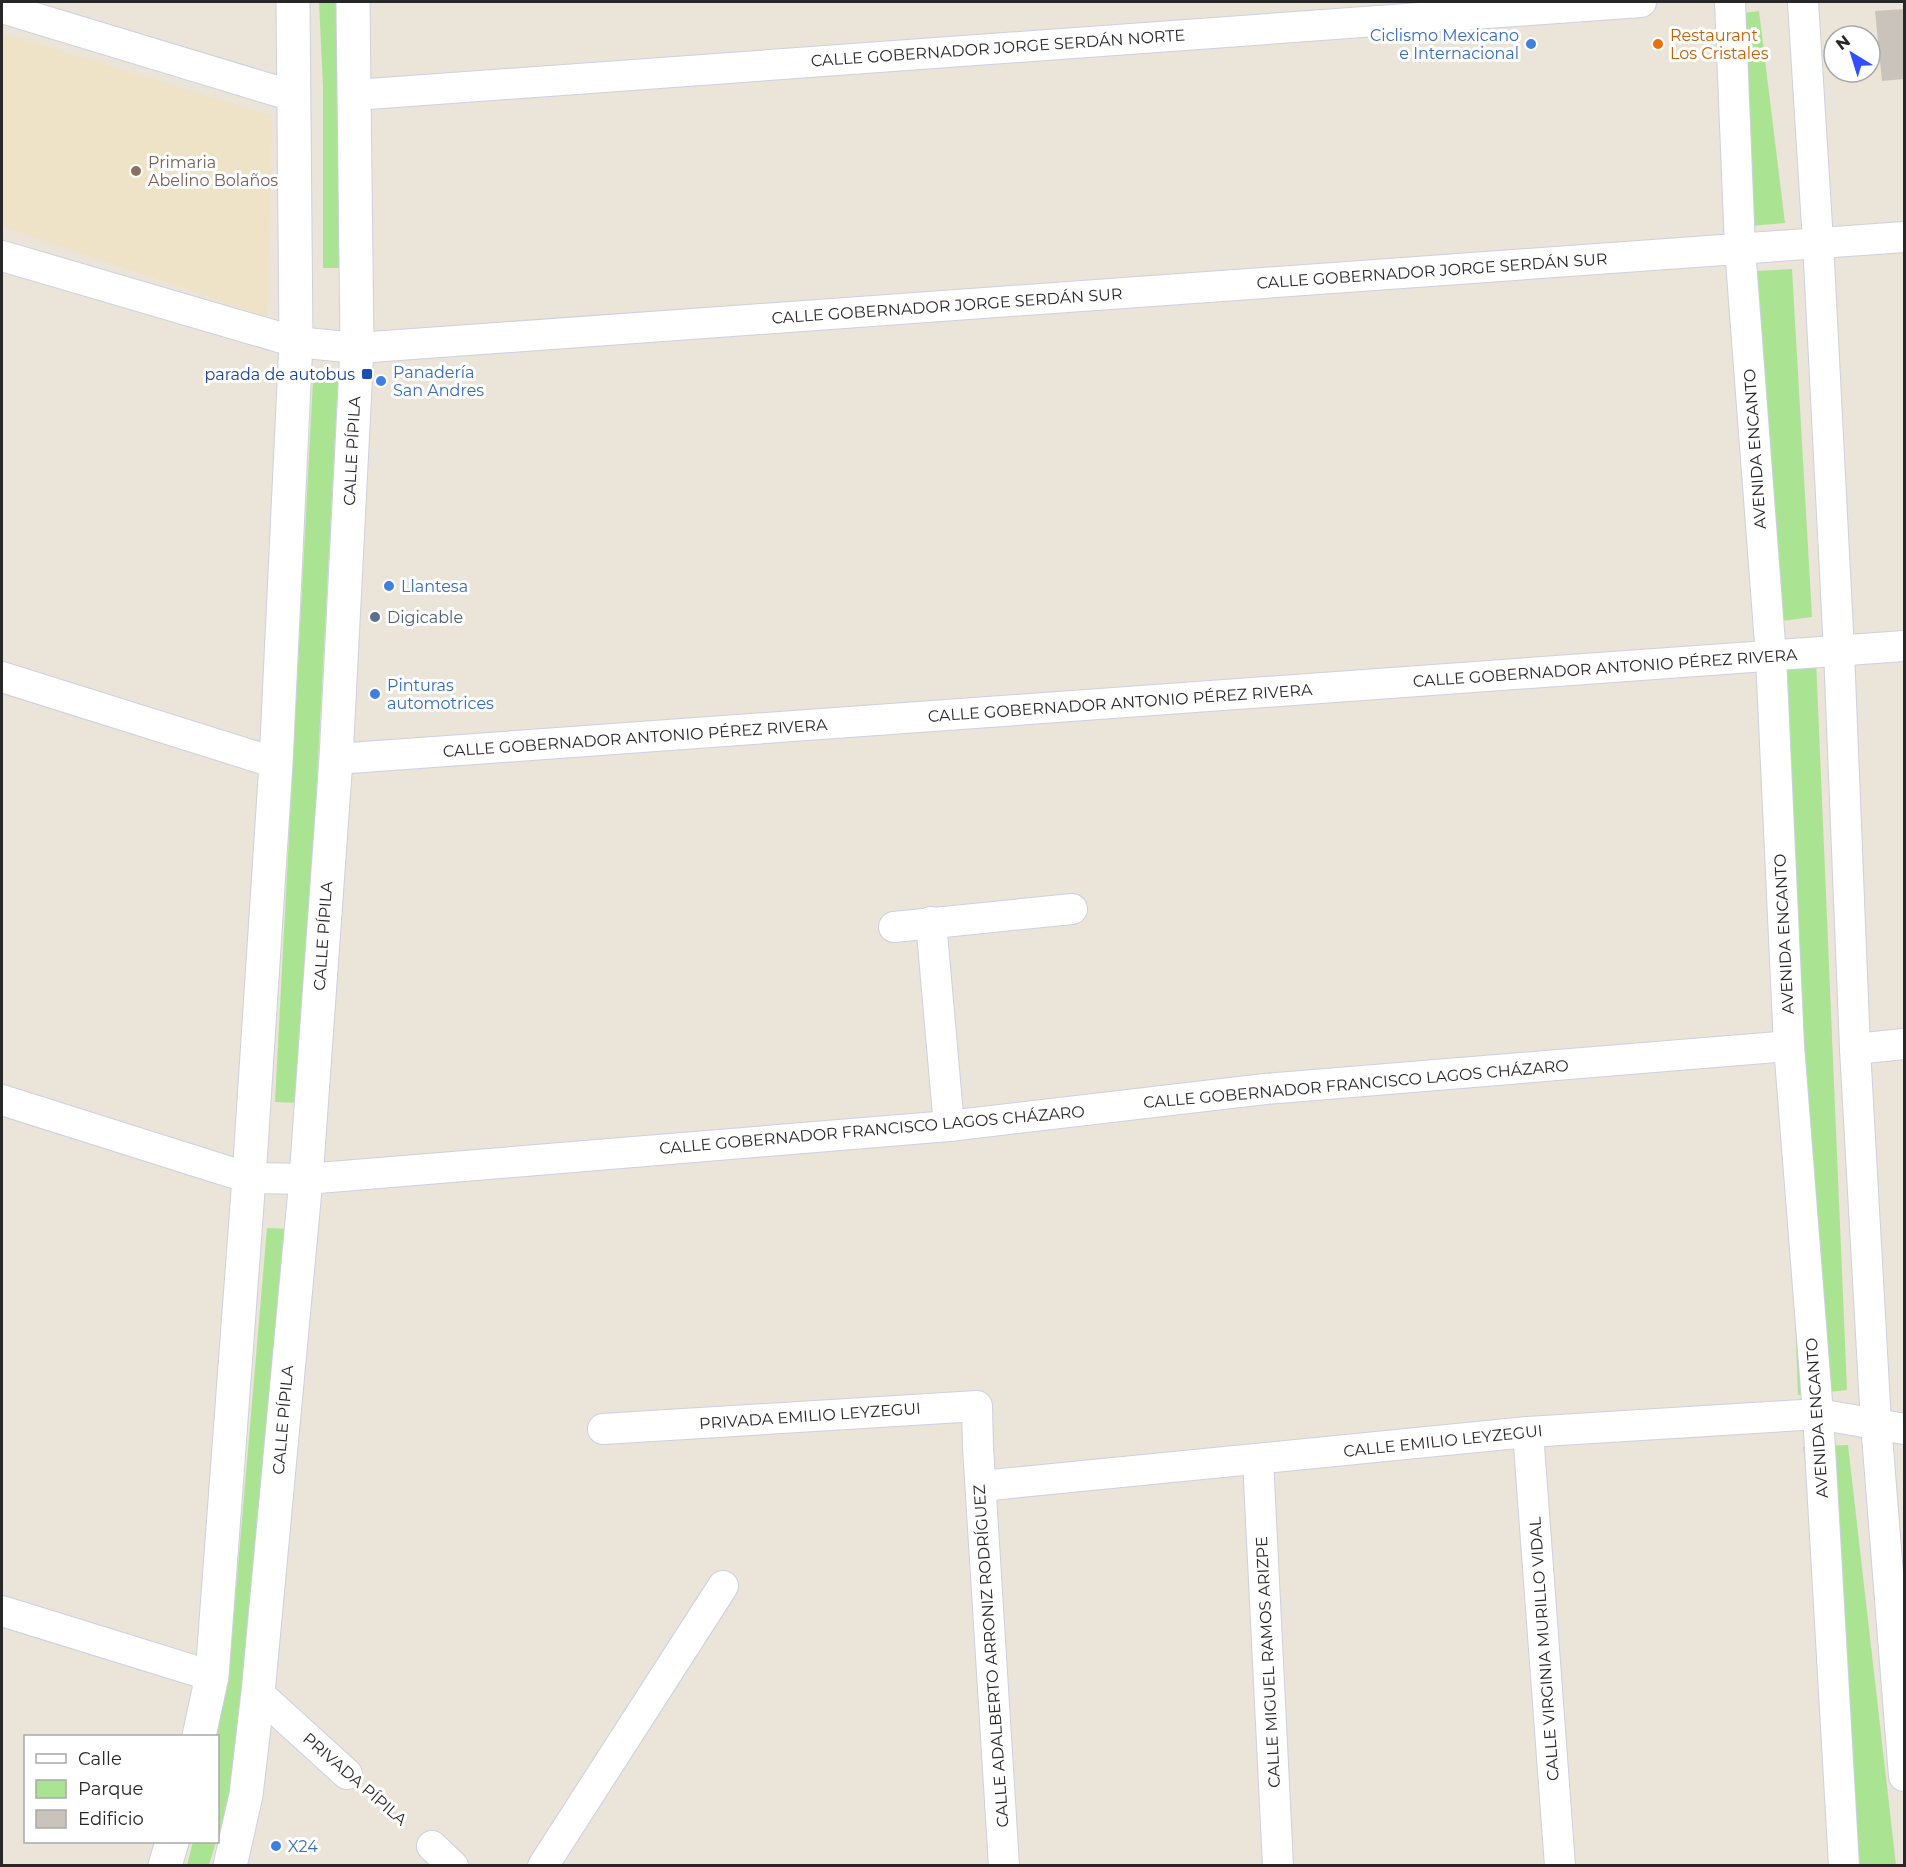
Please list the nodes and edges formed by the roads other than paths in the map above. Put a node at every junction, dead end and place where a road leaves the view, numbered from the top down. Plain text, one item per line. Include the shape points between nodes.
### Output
1 (293, 2) edge
2 (353, 2) edge
3 (1641, 2) edge
4 (1730, 2) edge
5 (1803, 2) edge
6 (2, 8) edge
7 (355, 95) junction
8 (293, 96) junction
9 (1905, 237) edge
10 (1818, 242) junction
11 (1740, 248) junction
12 (2, 256) edge
13 (296, 342) junction
14 (357, 348) junction
15 (1905, 646) edge
16 (1839, 651) junction
17 (1771, 657) junction
18 (2, 677) edge
19 (336, 759) junction
20 (276, 763) junction
21 (1072, 909) dead end
22 (931, 922) junction
23 (894, 927) dead end
24 (1905, 1044) edge
25 (1789, 1046) junction
26 (1855, 1049) junction
27 (2, 1100) edge
28 (949, 1126) junction
29 (249, 1178) junction
30 (306, 1179) junction
31 (1818, 1414) junction
32 (1890, 1426) edge
33 (603, 1429) dead end
34 (1528, 1432) junction
35 (978, 1447) joint
36 (1258, 1460) junction
37 (981, 1486) junction
38 (723, 1586) dead end
39 (2, 1611) edge
40 (212, 1676) junction
41 (258, 1693) junction
42 (200, 1735) edge
43 (347, 1773) road end
44 (1905, 1776) edge
45 (172, 1843) edge
46 (165, 1866) edge
47 (230, 1866) edge
48 (543, 1866) edge
49 (1004, 1866) edge
50 (1278, 1866) edge
51 (1560, 1866) edge
52 (1844, 1866) edge

1 - 8 main road
2 - 7 main road, CALLE PÍPILA
3 - 7 street, CALLE GOBERNADOR JORGE SERDÁN NORTE
4 - 11 street, AVENIDA ENCANTO
5 - 10 street
6 - 8 street
7 - 14 main road, CALLE PÍPILA
8 - 13 main road
9 - 10 street, CALLE GOBERNADOR JORGE SERDÁN SUR
10 - 11 street, CALLE GOBERNADOR JORGE SERDÁN SUR
10 - 16 street
11 - 14 street, CALLE GOBERNADOR JORGE SERDÁN SUR
11 - 17 street, AVENIDA ENCANTO
12 - 13 street, CALLE GOBERNADOR JORGE SERDÁN SUR
13 - 14 street, CALLE GOBERNADOR JORGE SERDÁN SUR
13 - 20 main road
14 - 19 main road, CALLE PÍPILA
15 - 16 street, CALLE GOBERNADOR ANTONIO PÉREZ RIVERA
16 - 17 street, CALLE GOBERNADOR ANTONIO PÉREZ RIVERA
16 - 26 street
17 - 19 street, CALLE GOBERNADOR ANTONIO PÉREZ RIVERA
17 - 25 street, AVENIDA ENCANTO
18 - 20 street
19 - 30 main road, CALLE PÍPILA
20 - 29 main road
21 - 22 street
22 - 23 street
22 - 28 street
24 - 26 street
25 - 28 street, CALLE GOBERNADOR FRANCISCO LAGOS CHÁZARO via 1265,1089
25 - 31 street, AVENIDA ENCANTO
26 - 32 street
27 - 29 street, CALLE GOBERNADOR FRANCISCO LAGOS CHÁZARO
28 - 30 street, CALLE GOBERNADOR FRANCISCO LAGOS CHÁZARO
29 - 30 street, CALLE GOBERNADOR FRANCISCO LAGOS CHÁZARO
29 - 40 main road
30 - 41 main road, CALLE PÍPILA
31 - 32 street, CALLE EMILIO LEYZEGUI
31 - 34 street, CALLE EMILIO LEYZEGUI
31 - 52 street, AVENIDA ENCANTO
32 - 44 street
33 - 35 street, PRIVADA EMILIO LEYZEGUI via 977,1406
34 - 36 street, CALLE EMILIO LEYZEGUI
34 - 51 street, CALLE VIRGINIA MURILLO VIDAL
35 - 37 street, CALLE ADALBERTO ARRONIZ RODRÍGUEZ
36 - 37 street, CALLE EMILIO LEYZEGUI
36 - 50 street, CALLE MIGUEL RAMOS ARIZPE
37 - 49 street, CALLE ADALBERTO ARRONIZ RODRÍGUEZ
38 - 48 street
39 - 40 street
40 - 42 main road
41 - 43 street, PRIVADA PÍPILA
41 - 47 main road, CALLE PÍPILA via 246,1795
45 - 46 main road

